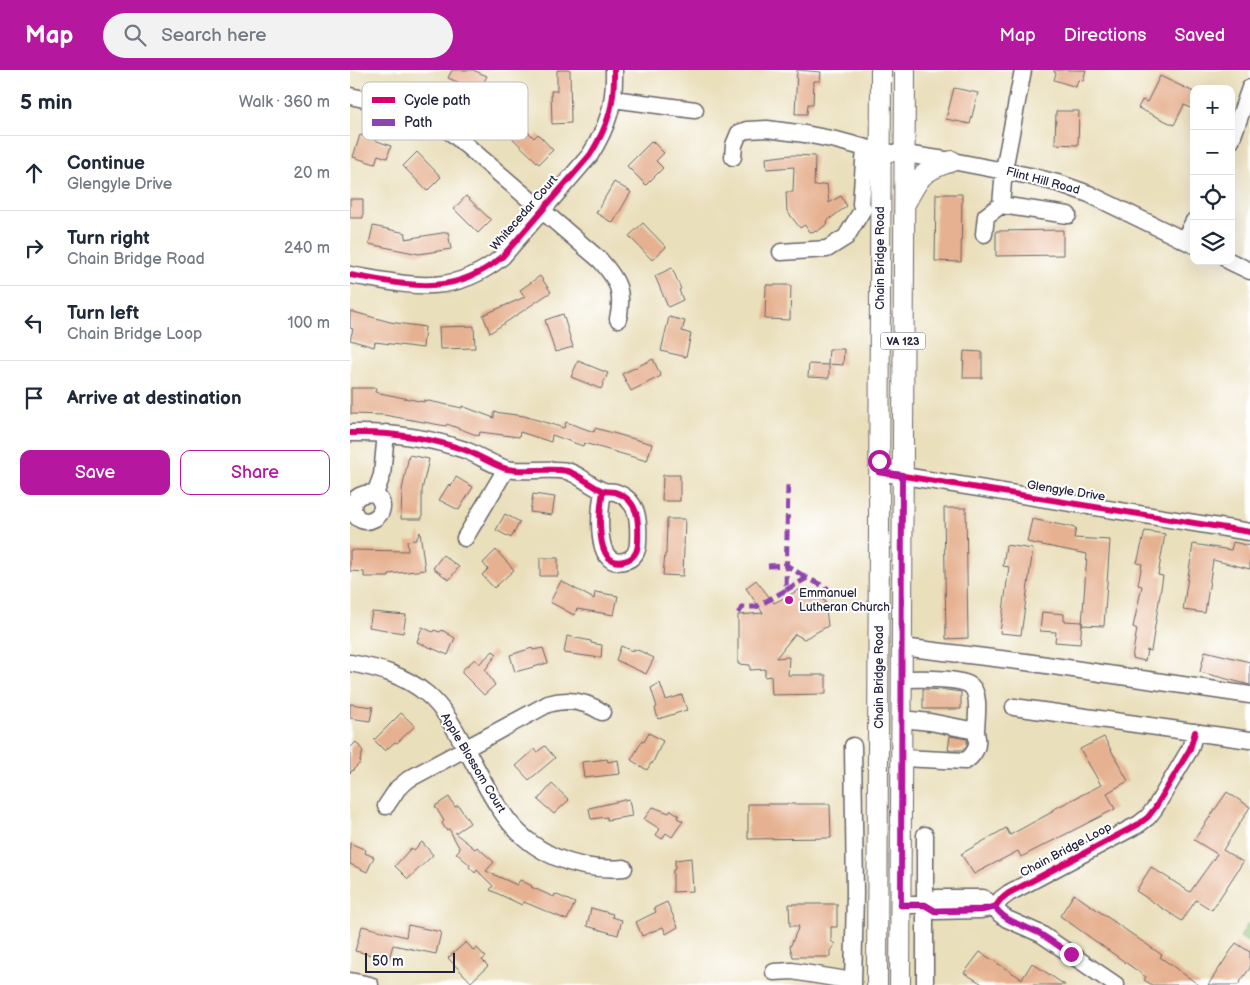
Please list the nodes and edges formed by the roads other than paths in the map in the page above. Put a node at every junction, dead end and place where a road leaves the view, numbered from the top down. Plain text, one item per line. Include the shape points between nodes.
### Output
1 (614, 70) edge
2 (881, 70) edge
3 (905, 70) edge
4 (1023, 70) edge
5 (1250, 88) edge
6 (614, 99) junction
7 (695, 110) dead end
8 (1235, 130) edge
9 (460, 140) edge
10 (873, 150) junction
11 (905, 154) junction
12 (733, 157) dead end
13 (952, 161) junction
14 (1004, 170) junction
15 (1001, 205) junction
16 (904, 206) junction
17 (543, 210) junction
18 (872, 210) junction
19 (1068, 215) dead end
20 (984, 234) dead end
21 (1189, 242) edge
22 (780, 252) dead end
23 (1235, 264) edge
24 (1250, 271) edge
25 (350, 275) edge
26 (618, 319) dead end
27 (350, 433) edge
28 (386, 434) junction
29 (506, 468) junction
30 (879, 472) junction
31 (902, 475) junction
32 (603, 490) dead end
33 (375, 494) dead end
34 (1250, 532) edge
35 (465, 538) dead end
36 (902, 647) junction
37 (350, 663) edge
38 (902, 679) junction
39 (1250, 695) edge
40 (1014, 707) dead end
41 (602, 712) dead end
42 (902, 719) junction
43 (976, 731) junction
44 (1195, 732) junction
45 (1250, 740) edge
46 (853, 746) dead end
47 (466, 748) junction
48 (902, 758) junction
49 (386, 806) dead end
50 (925, 835) dead end
51 (624, 868) dead end
52 (901, 905) junction
53 (925, 905) junction
54 (995, 907) junction
55 (774, 972) dead end
56 (350, 981) edge
57 (853, 983) edge
58 (370, 985) edge
59 (877, 985) edge
60 (900, 985) edge
61 (925, 985) edge
62 (1116, 985) edge

1 - 6 street, Whitecedar Court
2 - 10 main road, Chain Bridge Road / VA 123
3 - 11 main road, Chain Bridge Road / VA 123
4 - 14 street
5 - 8 street
6 - 7 street
6 - 17 street, Whitecedar Court via 602,136
9 - 17 street
10 - 11 street, Flint Hill Road
10 - 12 street, Flint Hill Road via 836,140 767,129 739,133
10 - 18 main road, Chain Bridge Road / VA 123
11 - 13 street, Flint Hill Road
11 - 16 main road, Chain Bridge Road / VA 123
13 - 14 street, Flint Hill Road
13 - 16 main road via 931,168 922,175
14 - 15 street
14 - 21 street, Flint Hill Road via 1090,194
15 - 19 street
15 - 20 street via 986,216
16 - 31 main road, Chain Bridge Road / VA 123
17 - 25 street, Whitecedar Court via 502,257 490,267 459,282 420,286
17 - 26 street via 612,274 621,295
18 - 22 street via 846,237 827,249
18 - 30 main road, Chain Bridge Road / VA 123
23 - 24 street
27 - 28 street
28 - 29 street via 448,444
28 - 33 street via 382,475
29 - 32 street via 565,471 577,474
29 - 35 street
30 - 31 street, Glengyle Drive
30 - 59 main road, Chain Bridge Road / VA 123
31 - 34 street, Glengyle Drive
31 - 36 main road, Chain Bridge Road / VA 123
36 - 38 main road, Chain Bridge Road / VA 123
36 - 39 street
37 - 47 street, Apple Blossom Court via 376,668 411,683 452,722
38 - 42 main road, Chain Bridge Road / VA 123
38 - 43 street via 950,680 969,685 978,705
40 - 44 street
41 - 47 street via 568,700 548,704
42 - 43 street
42 - 48 main road, Chain Bridge Road / VA 123
43 - 48 street via 978,744 972,756 965,761
44 - 45 street
44 - 54 street, Chain Bridge Loop via 1190,749 1148,817 1009,893
46 - 57 street
47 - 49 street via 409,779 398,788
47 - 51 street, Apple Blossom Court via 502,813 527,840 560,860 579,866
48 - 52 main road, Chain Bridge Road / VA 123
50 - 53 street
52 - 53 street
52 - 60 main road, Chain Bridge Road / VA 123
53 - 54 street via 936,898 983,898
53 - 61 street
54 - 62 street via 1007,919 1041,934
55 - 57 street via 792,971
56 - 58 street

